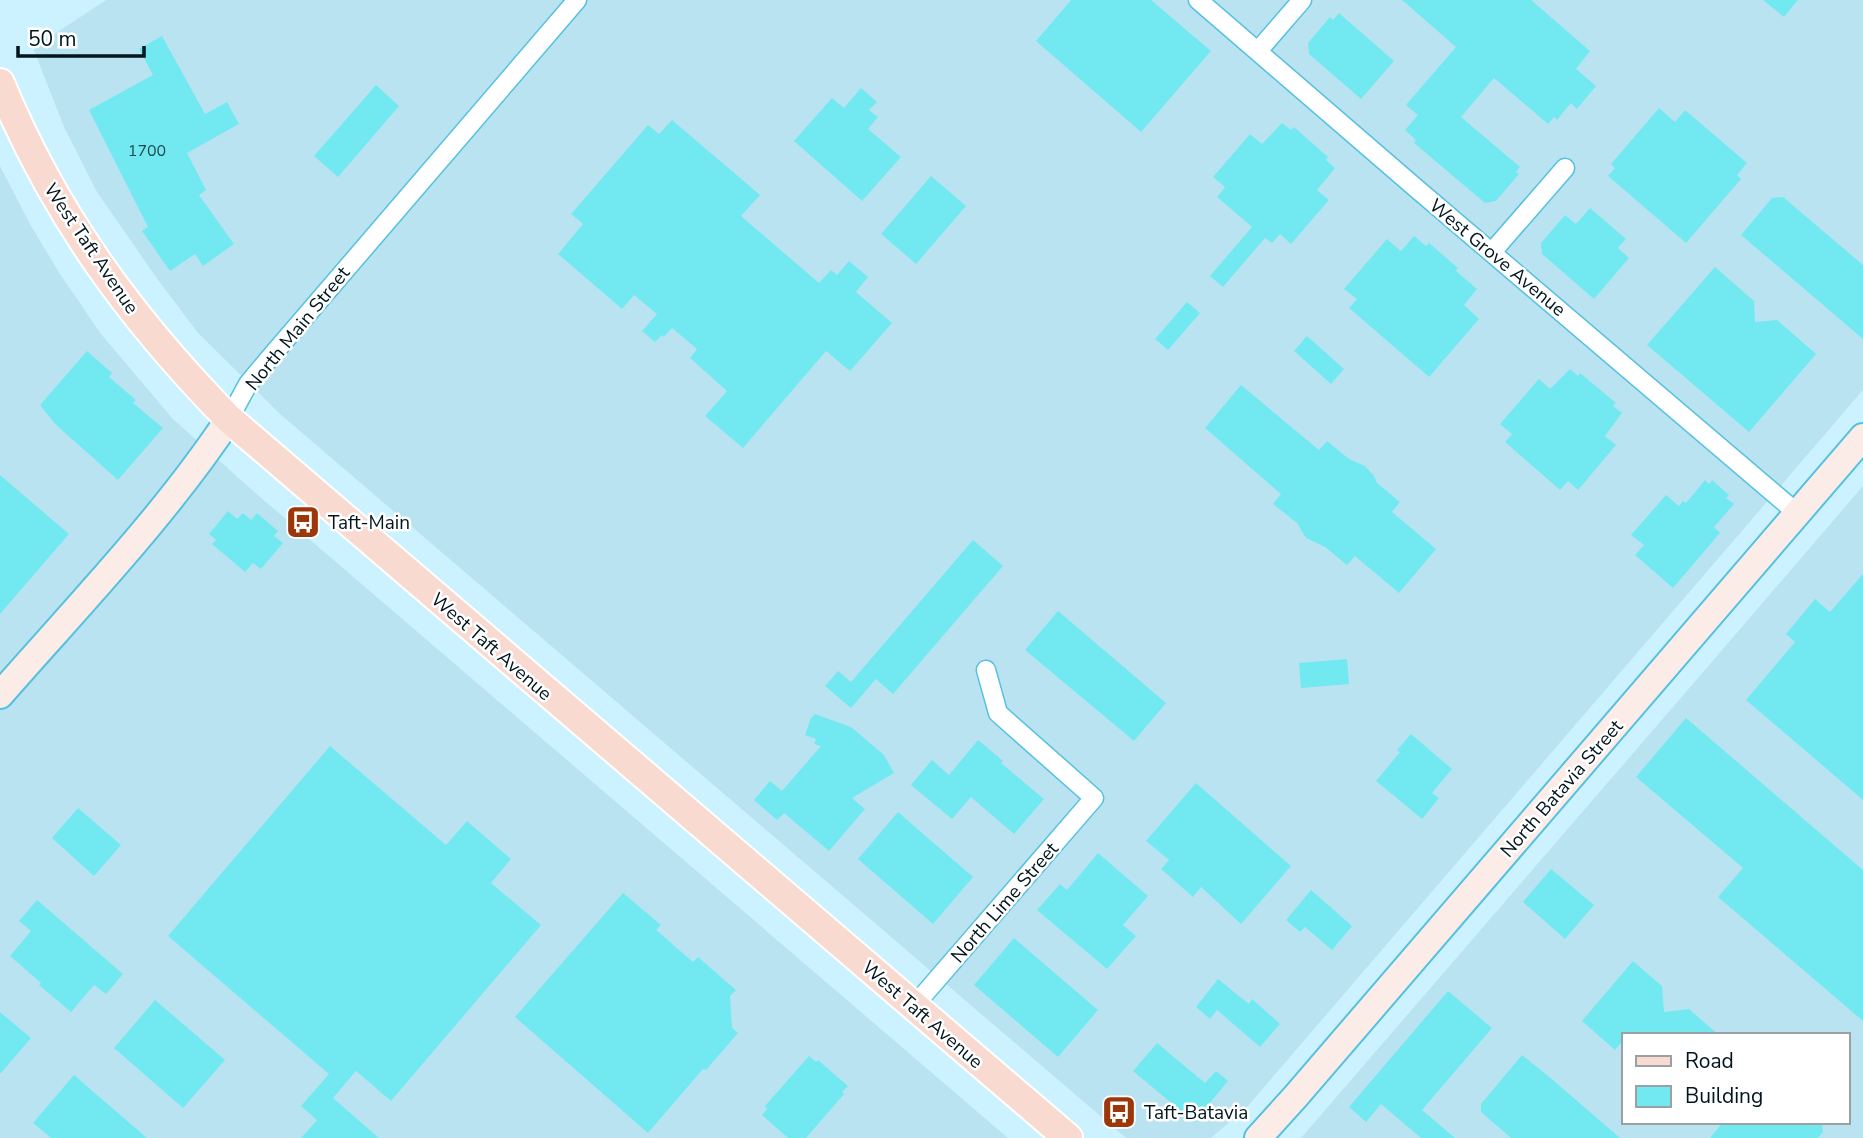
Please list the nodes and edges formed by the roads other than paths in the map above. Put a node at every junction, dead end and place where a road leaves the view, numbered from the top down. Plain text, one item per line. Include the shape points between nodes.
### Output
1 (577, 0) edge
2 (1198, 0) edge
3 (1302, 0) edge
4 (1258, 51) junction
5 (0, 83) edge
6 (1565, 167) dead end
7 (1492, 252) junction
8 (229, 419) junction
9 (1863, 437) edge
10 (1797, 513) junction
11 (986, 670) dead end
12 (0, 695) edge
13 (914, 1006) junction
14 (1046, 1128) edge
15 (1068, 1138) edge
16 (1258, 1138) edge

1 - 8 street, North Main Street via 250,382
2 - 4 street, West Grove Avenue
3 - 4 street
4 - 7 street, West Grove Avenue
5 - 8 main road, West Taft Avenue via 37,163 81,238 160,345
6 - 7 street
7 - 10 street, West Grove Avenue
8 - 12 main road, North Main Street via 202,460
8 - 13 main road, West Taft Avenue
9 - 10 main road, North Batavia Street
10 - 16 main road, North Batavia Street
11 - 13 street, North Lime Street via 998,713 1094,798
13 - 14 main road, West Taft Avenue
14 - 15 main road, West Taft Avenue

